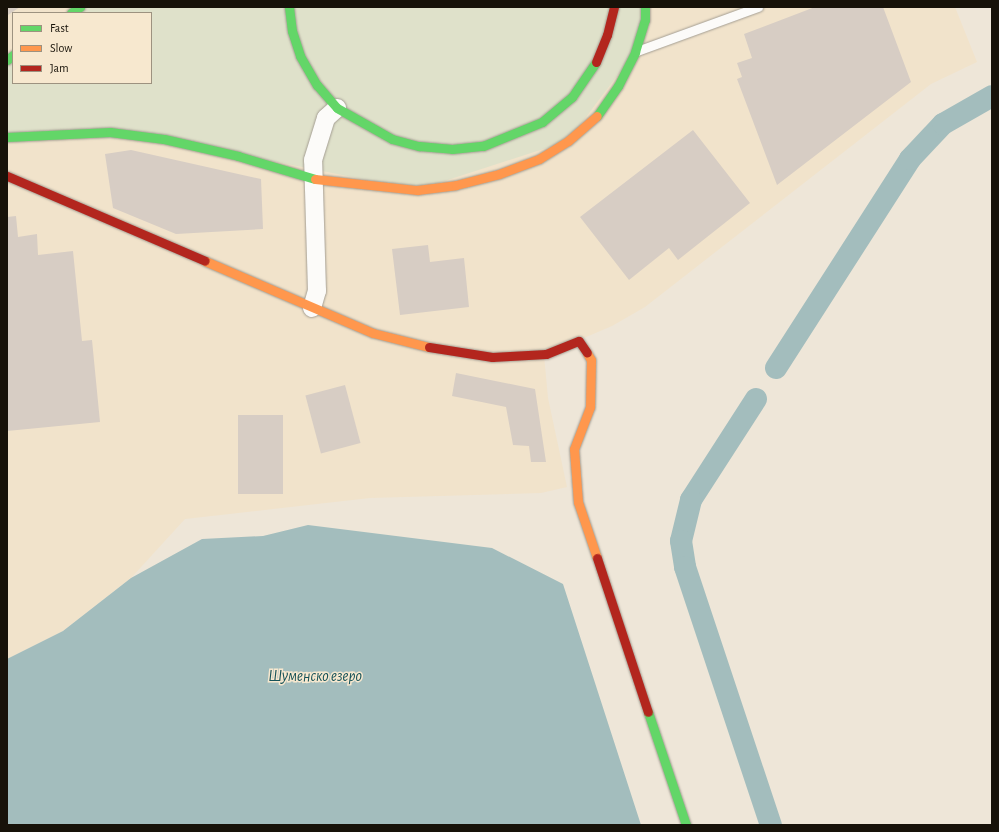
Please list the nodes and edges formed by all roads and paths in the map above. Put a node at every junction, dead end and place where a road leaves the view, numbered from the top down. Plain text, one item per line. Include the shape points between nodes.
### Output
1 (289, 7) edge
2 (614, 7) edge
3 (644, 7) edge
4 (758, 7) edge
5 (635, 52) junction
6 (337, 108) junction
7 (7, 137) edge
8 (7, 176) edge
9 (313, 178) junction
10 (312, 308) junction
11 (686, 825) edge

1 - 6 main road via 292,31 300,56 316,85
2 - 6 main road via 607,35 593,69 572,97 542,122 509,137 483,146 452,149 420,146 392,139
3 - 5 main road via 645,20
4 - 5 lane
5 - 9 main road via 618,86 597,116 568,141 539,159 499,174 417,190
6 - 9 street via 326,118 318,137 313,160
7 - 9 main road via 110,132 164,139 238,156
8 - 10 main road
9 - 10 street via 317,291
10 - 11 main road via 373,333 420,345 492,357 546,354 579,341 591,360 590,407 574,449 578,502

